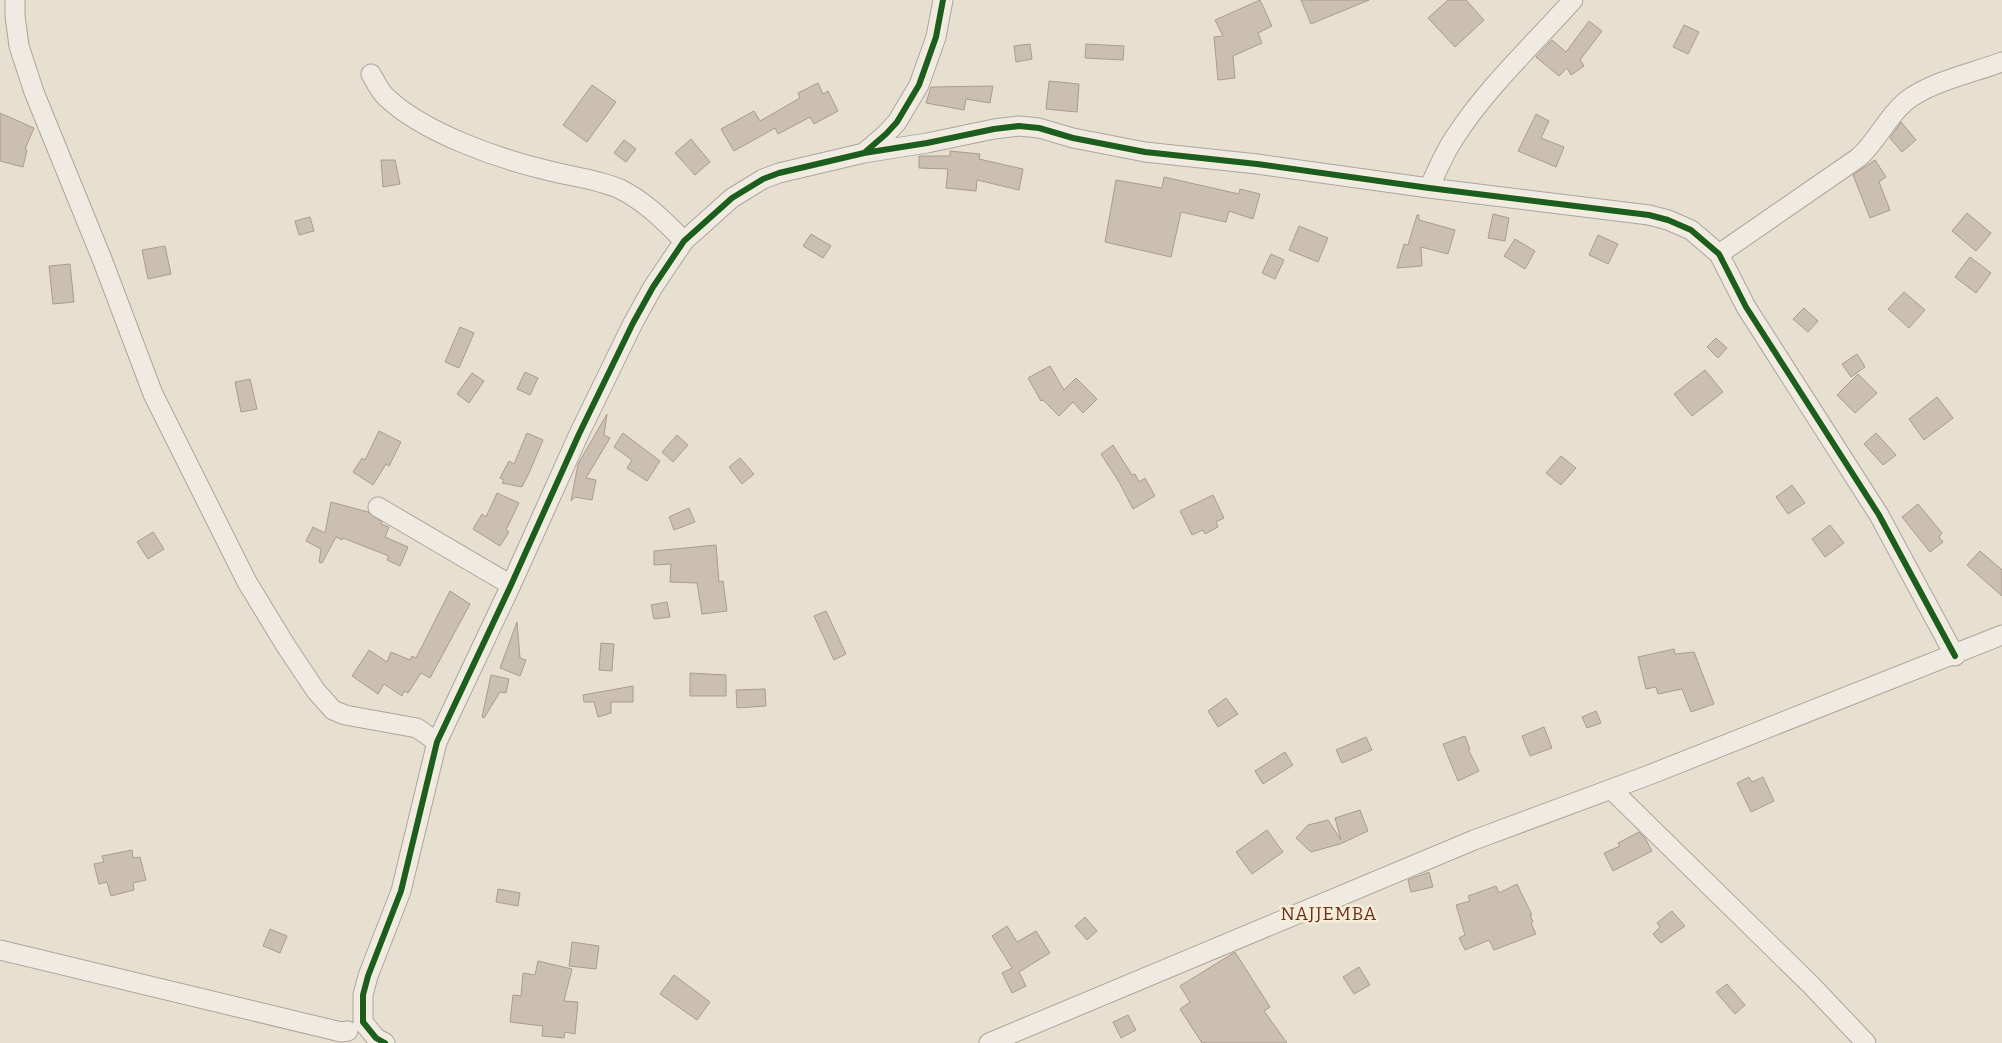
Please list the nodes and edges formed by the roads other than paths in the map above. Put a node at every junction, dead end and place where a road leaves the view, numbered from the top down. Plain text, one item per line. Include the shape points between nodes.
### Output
1 (15, 0) edge
2 (942, 0) edge
3 (1573, 0) edge
4 (2002, 62) edge
5 (370, 74) dead end
6 (864, 153) junction
7 (1430, 188) junction
8 (684, 242) junction
9 (1718, 254) junction
10 (378, 507) dead end
11 (511, 585) junction
12 (2002, 635) edge
13 (1955, 656) junction
14 (437, 742) junction
15 (1611, 789) junction
16 (0, 950) edge
17 (352, 1032) edge
18 (385, 1043) edge
19 (990, 1043) edge
20 (1866, 1043) edge

1 - 14 street via 19,46 34,92 153,394 247,582 316,691 333,710 418,728
2 - 6 street via 936,37 919,85 897,122
3 - 7 street via 1478,104 1454,138
4 - 9 street via 1917,94 1895,112 1858,158
5 - 8 street via 383,95 438,131 514,162 602,182 619,189 646,204
6 - 7 street via 1019,126 1145,152
6 - 8 street via 779,173 763,180 732,198
7 - 9 street via 1649,215 1691,230
8 - 11 street via 633,323
9 - 13 street via 1746,307 1878,515
10 - 11 street
11 - 14 street
12 - 13 street
13 - 15 street
14 - 17 street via 401,891 368,976
15 - 19 street via 1474,840
15 - 20 street
16 - 17 street
17 - 18 street

